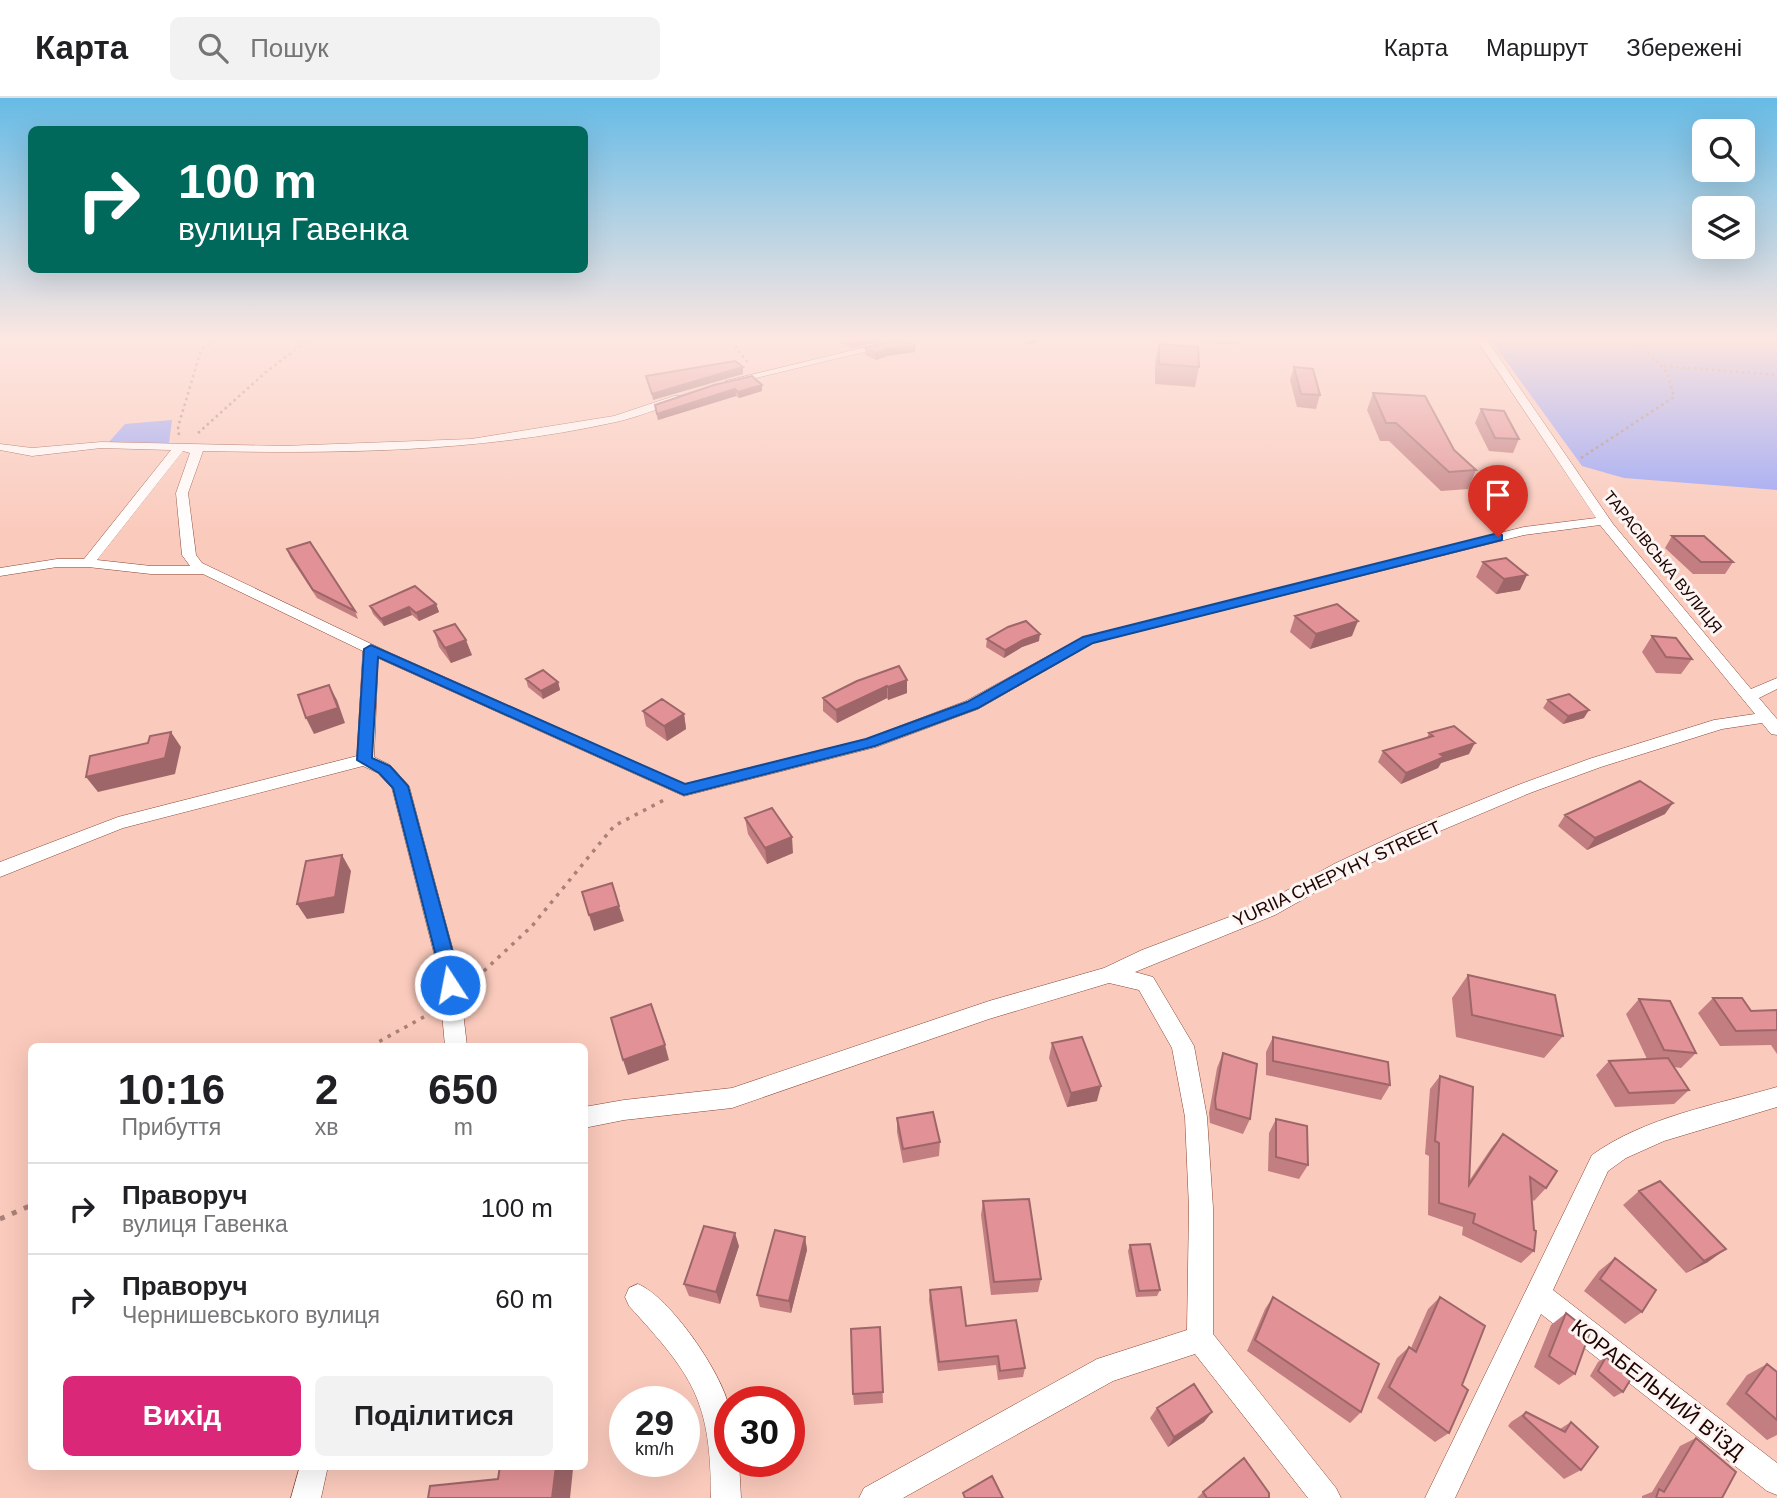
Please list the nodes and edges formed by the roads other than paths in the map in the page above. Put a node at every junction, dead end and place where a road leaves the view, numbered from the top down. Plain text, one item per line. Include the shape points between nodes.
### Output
1 (656, 405) edge
2 (1526, 405) edge
3 (0, 447) edge
4 (180, 447) junction
5 (1604, 521) junction
6 (88, 563) junction
7 (205, 570) junction
8 (0, 572) edge
9 (371, 649) junction
10 (1777, 683) edge
11 (1749, 696) junction
12 (1770, 717) edge
13 (365, 760) junction
14 (0, 870) edge
15 (1109, 975) junction
16 (456, 1043) edge
17 (1777, 1097) edge
18 (588, 1117) edge
19 (1539, 1296) junction
20 (638, 1297) dead end
21 (1200, 1339) junction
22 (313, 1470) edge
23 (1777, 1481) edge
24 (306, 1498) edge
25 (726, 1498) edge
26 (874, 1498) edge
27 (1326, 1498) edge
28 (1440, 1498) edge

1 - 4 street via 616,419 471,442 283,449
2 - 5 street, ТАРАСІВСЬКА ВУЛИЦЯ
3 - 4 street via 32,452 101,445
4 - 6 street
4 - 7 street via 197,451 182,493 188,555
5 - 9 street via 1524,531 1088,640 972,705 870,743 684,790
5 - 11 street, ТАРАСІВСЬКА ВУЛИЦЯ
6 - 7 street
6 - 8 street
7 - 9 street
9 - 13 street
10 - 11 street
11 - 12 street, ТАРАСІВСЬКА ВУЛИЦЯ
12 - 15 street, YURIIA CHEPYHY STREET via 1720,723 1524,789 1408,837 1268,910
13 - 14 street via 118,823
13 - 16 street via 384,769 400,786 448,968
15 - 18 street, YURIIA CHEPYHY STREET via 989,1010 732,1098
15 - 21 street via 1146,984 1183,1046 1196,1117
17 - 19 street via 1661,1131 1600,1163
19 - 23 street, КОРАБЕЛЬНИЙ В'ЇЗД
19 - 28 street
20 - 25 street via 683,1348 708,1387 723,1449
21 - 26 street via 1107,1369
21 - 27 street
22 - 24 street

